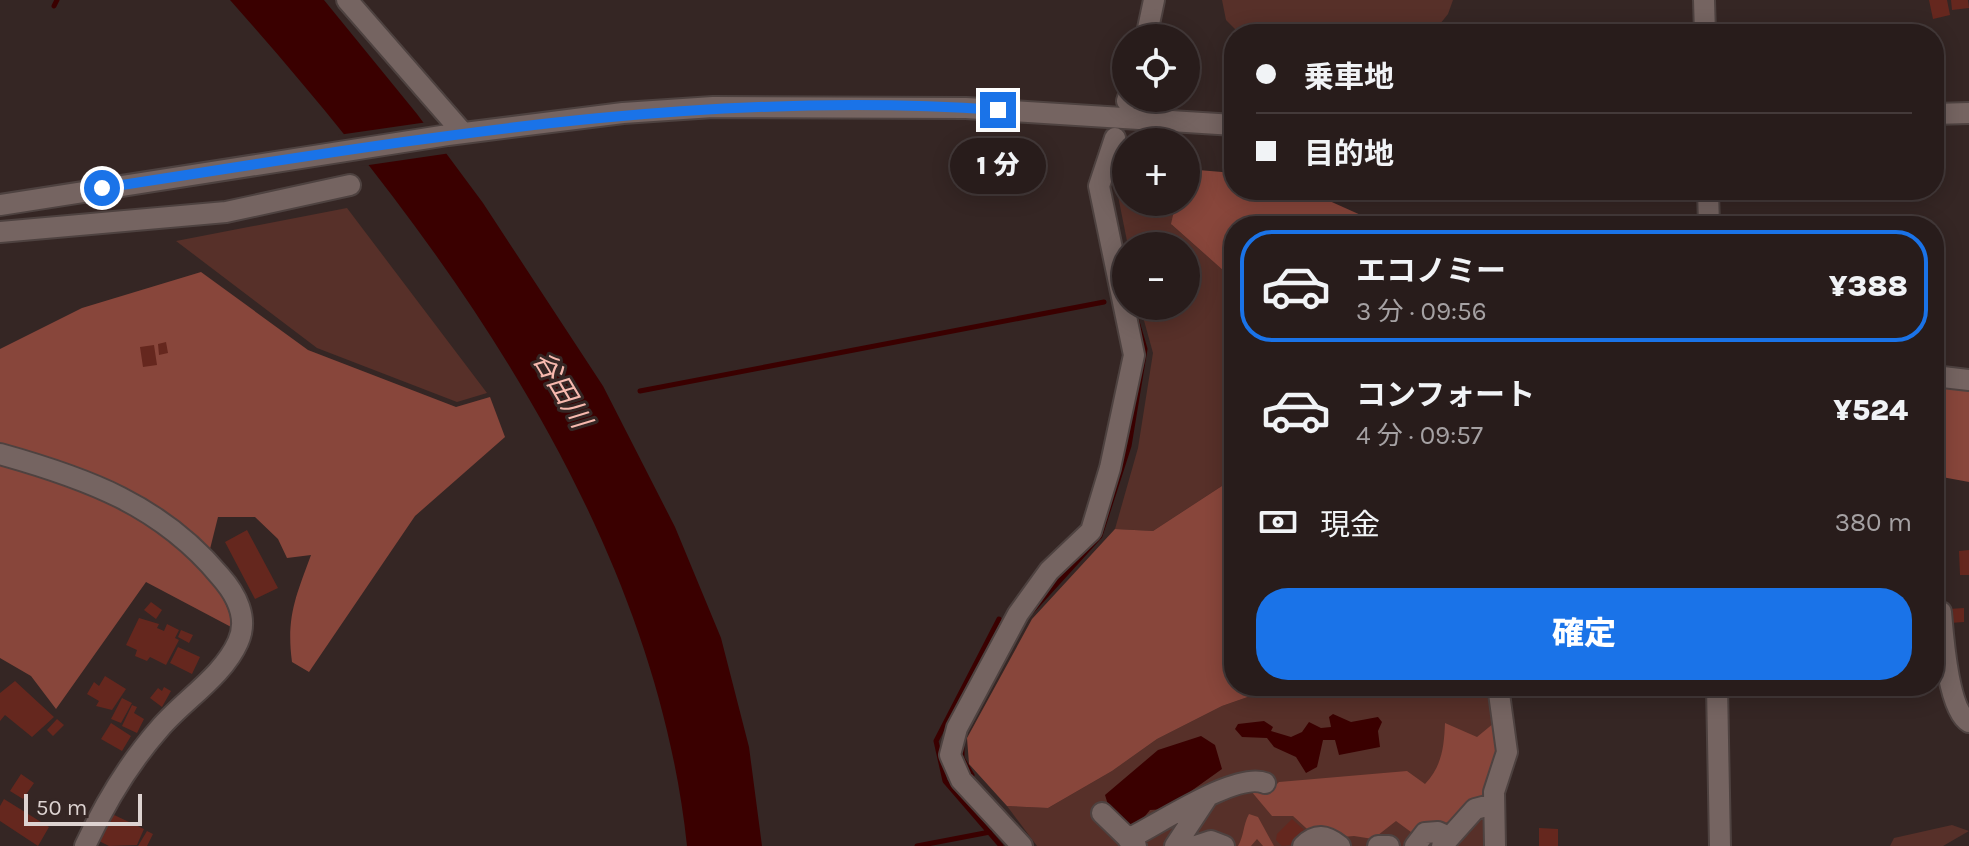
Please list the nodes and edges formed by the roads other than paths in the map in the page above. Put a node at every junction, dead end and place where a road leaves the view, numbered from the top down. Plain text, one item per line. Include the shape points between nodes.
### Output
1 (347, 0) edge
2 (1154, 0) edge
3 (1704, 0) edge
4 (1149, 24) edge
5 (1705, 24) edge
6 (1969, 113) edge
7 (1944, 114) edge
8 (1224, 124) edge
9 (455, 134) junction
10 (1112, 147) edge
11 (350, 185) dead end
12 (0, 205) edge
13 (0, 232) edge
14 (1944, 377) edge
15 (1969, 380) edge
16 (0, 454) edge
17 (1944, 633) edge
18 (1499, 696) edge
19 (1717, 696) edge
20 (1969, 722) edge
21 (1265, 783) dead end
22 (1207, 798) junction
23 (1494, 804) junction
24 (1102, 813) dead end
25 (1446, 841) edge
26 (1132, 842) edge
27 (85, 846) edge
28 (1022, 846) edge
29 (1175, 846) edge
30 (1196, 846) edge
31 (1224, 846) edge
32 (1303, 846) edge
33 (1340, 846) edge
34 (1378, 846) edge
35 (1389, 846) edge
36 (1415, 846) edge
37 (1495, 846) edge
38 (1720, 846) edge

1 - 9 street
2 - 4 street
3 - 5 street
6 - 7 street
8 - 9 street via 966,108 769,104 623,113
9 - 12 street
10 - 28 street via 1099,186 1101,211 1134,355 1110,468 1091,531 1049,571 1018,614 950,755 961,780
11 - 13 street via 167,220
14 - 15 street
16 - 27 street via 92,482 157,516 201,554 240,606 242,633 231,656 131,764
17 - 20 street via 1951,681 1960,713
18 - 23 street via 1507,752
19 - 38 street
21 - 22 street via 1243,781
22 - 26 street
22 - 29 street
23 - 25 street via 1475,809
23 - 37 street
24 - 26 street
25 - 36 street via 1438,832 1425,833
30 - 31 street via 1211,841
32 - 33 street via 1322,836
34 - 35 street

